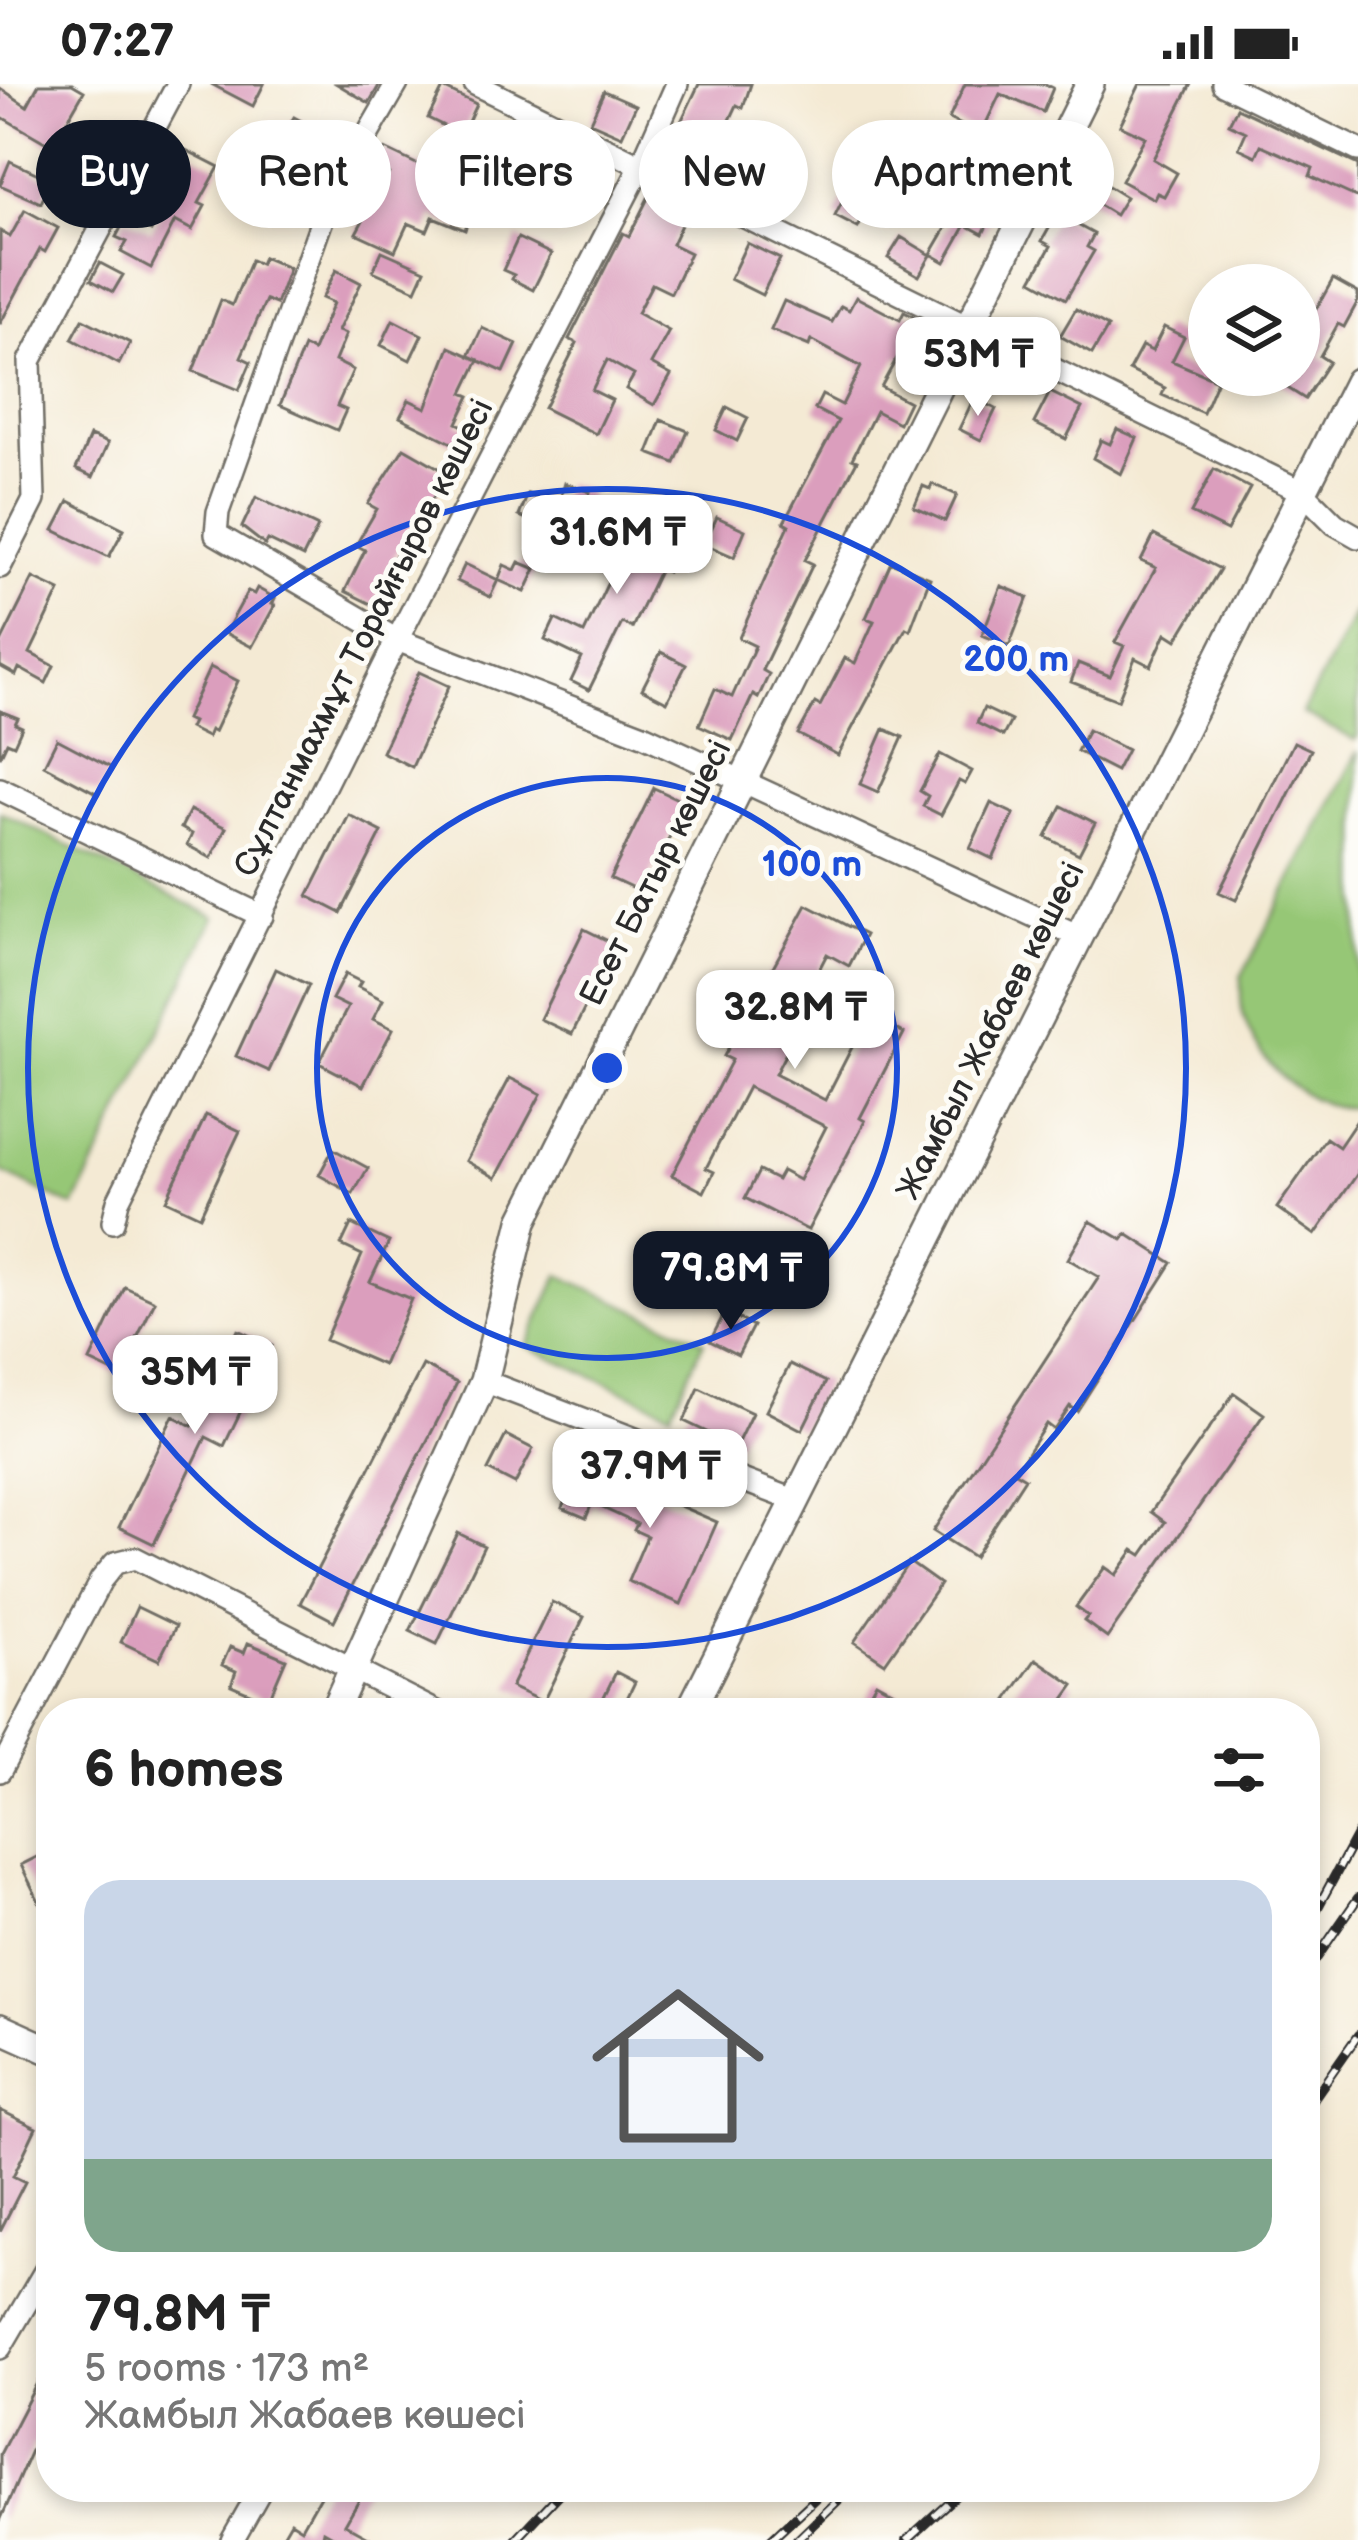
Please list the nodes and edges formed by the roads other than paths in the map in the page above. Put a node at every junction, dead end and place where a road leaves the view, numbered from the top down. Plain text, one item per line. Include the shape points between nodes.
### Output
1 (178, 84) edge
2 (397, 84) edge
3 (475, 84) edge
4 (677, 84) edge
5 (1090, 84) edge
6 (1222, 84) edge
7 (661, 120) edge
8 (1358, 149) edge
9 (639, 167) edge
10 (639, 170) edge
11 (766, 228) edge
12 (970, 325) junction
13 (1358, 382) edge
14 (1303, 492) junction
15 (1358, 537) edge
16 (0, 567) edge
17 (397, 640) junction
18 (742, 782) junction
19 (0, 789) edge
20 (262, 916) junction
21 (1079, 937) junction
22 (113, 1222) dead end
23 (484, 1382) junction
24 (794, 1500) junction
25 (352, 1669) junction
26 (39, 1698) edge
27 (339, 1698) edge
28 (409, 1698) edge
29 (696, 1698) edge
30 (36, 1704) edge
31 (0, 1772) edge
32 (0, 2028) edge
33 (36, 2044) edge
34 (36, 2287) edge
35 (0, 2348) edge
36 (254, 2502) edge
37 (232, 2540) edge

1 - 16 street via 31,361 34,500
2 - 17 street via 328,203 216,534
3 - 9 street
4 - 7 street, Сұлтанмахмұт Торайғыров көшесі
5 - 12 street, Есет Батыр көшесі
6 - 8 street
10 - 17 street, Сұлтанмахмұт Торайғыров көшесі
11 - 12 street
12 - 14 street
12 - 18 street, Есет Батыр көшесі
13 - 14 street, Жамбыл Жабаев көшесі
14 - 15 street
14 - 21 street, Жамбыл Жабаев көшесі
17 - 18 street
17 - 20 street, Сұлтанмахмұт Торайғыров көшесі
18 - 21 street
18 - 23 street, Есет Батыр көшесі via 523,1221
19 - 20 street
20 - 22 street, Сұлтанмахмұт Торайғыров көшесі
21 - 24 street, Жамбыл Жабаев көшесі
23 - 24 street
23 - 25 street, Есет Батыр көшесі
24 - 29 street, Жамбыл Жабаев көшесі
25 - 26 street via 135,1558 115,1563 101,1580
25 - 27 street, Есет Батыр көшесі
25 - 28 street
30 - 31 street
32 - 33 street
34 - 35 street
36 - 37 street

